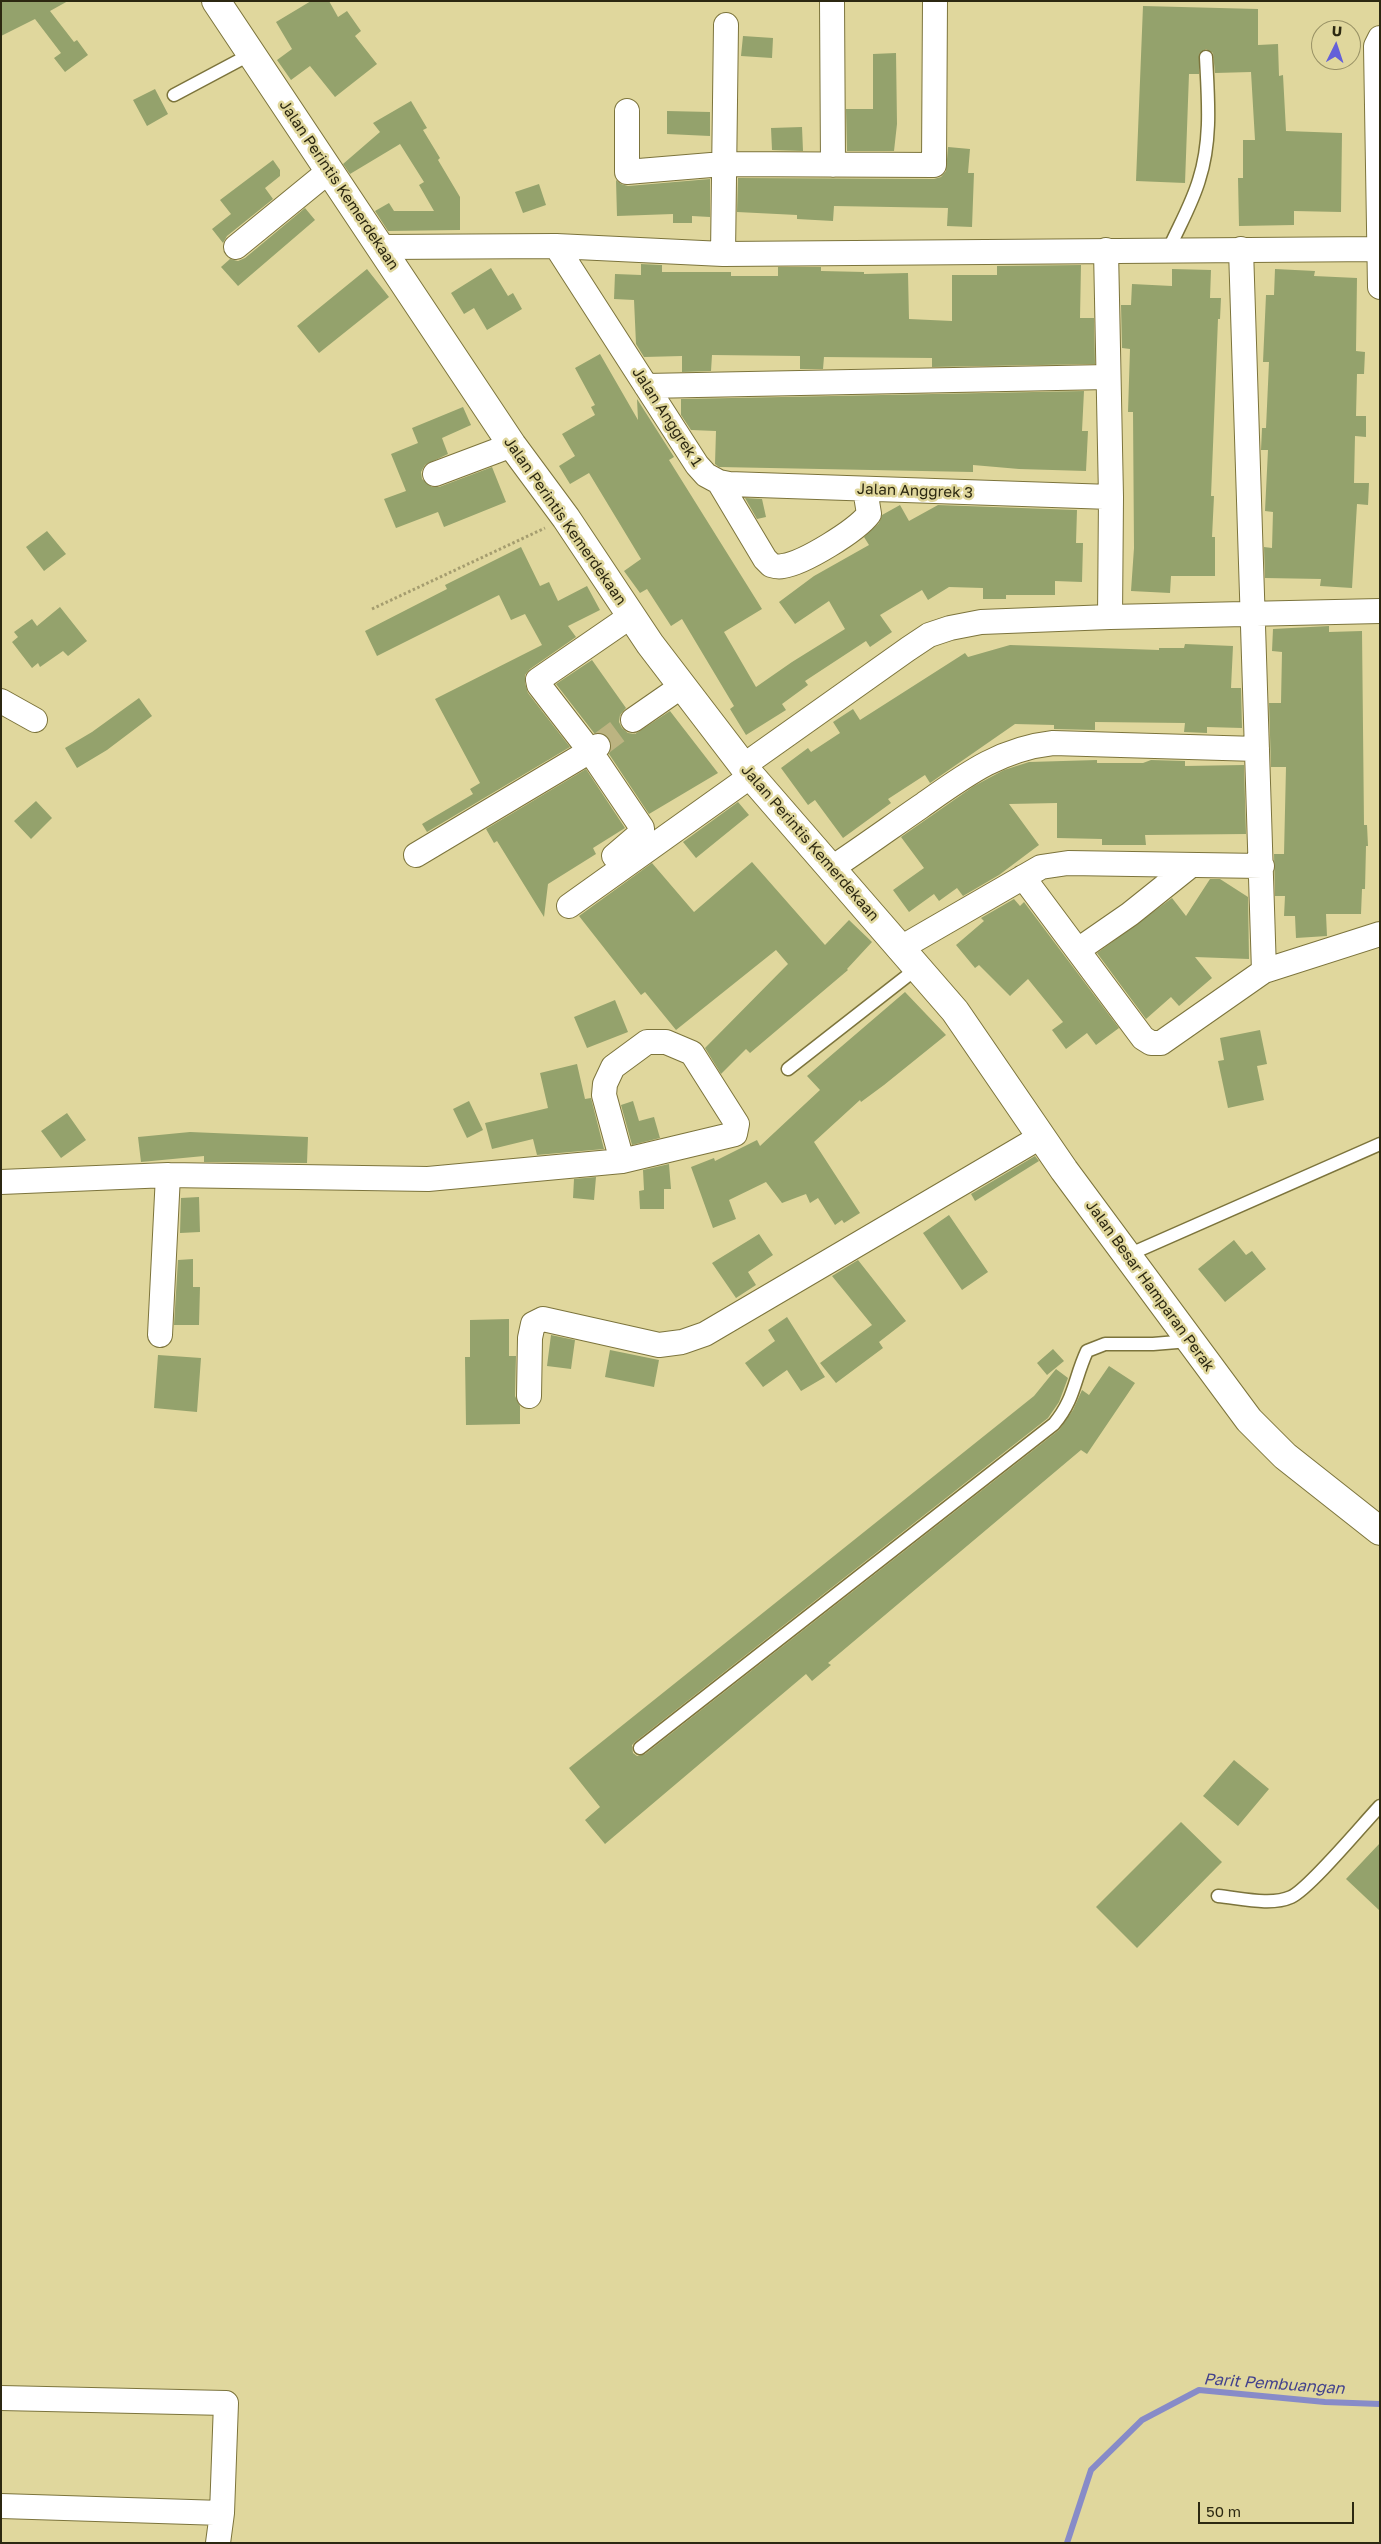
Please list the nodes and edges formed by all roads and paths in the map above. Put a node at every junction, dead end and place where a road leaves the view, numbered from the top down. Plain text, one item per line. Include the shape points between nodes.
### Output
1 (216, 1) edge
2 (832, 1) edge
3 (935, 1) edge
4 (726, 25) dead end
5 (1380, 38) edge
6 (251, 54) junction
7 (1206, 57) dead end
8 (174, 95) dead end
9 (627, 111) dead end
10 (723, 164) junction
11 (833, 165) junction
12 (328, 171) junction
13 (556, 246) junction
14 (236, 247) dead end
15 (382, 247) junction
16 (1241, 249) junction
17 (1379, 249) edge
18 (1106, 250) junction
19 (1168, 251) junction
20 (723, 254) junction
21 (1380, 287) edge
22 (1108, 377) junction
23 (646, 386) junction
24 (512, 445) junction
25 (435, 474) dead end
26 (719, 482) junction
27 (865, 489) junction
28 (1111, 497) junction
29 (566, 518) junction
30 (372, 609) dead end
31 (1380, 611) edge
32 (1253, 615) junction
33 (632, 616) junction
34 (1110, 617) junction
35 (682, 686) junction
36 (1, 701) edge
37 (35, 720) dead end
38 (633, 720) tunnel mouth
39 (594, 749) junction
40 (1256, 749) junction
41 (747, 771) junction
42 (416, 855) dead end
43 (1190, 866) junction
44 (1262, 866) junction
45 (832, 868) junction
46 (1023, 877) junction
47 (1380, 934) edge
48 (900, 949) junction
49 (1078, 950) junction
50 (916, 970) junction
51 (1264, 971) junction
52 (954, 1011) joint
53 (788, 1069) dead end
54 (1042, 1136) junction
55 (1380, 1144) edge
56 (622, 1161) junction
57 (168, 1175) junction
58 (1, 1182) edge
59 (1128, 1255) junction
60 (160, 1335) dead end
61 (1189, 1341) junction
62 (529, 1396) dead end
63 (1380, 1532) edge
64 (640, 1748) dead end
65 (1380, 1806) edge
66 (1218, 1896) dead end
67 (1, 2398) edge
68 (1, 2506) edge
69 (222, 2513) junction
70 (218, 2543) edge

1 - 6 main road, Jalan Perintis Kemerdekaan
2 - 11 street
3 - 11 street via 934,165
4 - 10 street
5 - 17 street via 1376,46
6 - 8 lane
6 - 12 main road, Jalan Perintis Kemerdekaan
7 - 19 lane via 1209,128 1205,157 1199,181
9 - 10 street via 627,172
10 - 11 street
10 - 20 street
12 - 14 street
12 - 15 main road, Jalan Perintis Kemerdekaan
13 - 15 street
13 - 20 street
13 - 23 street, Jalan Anggrek 1
15 - 24 main road, Jalan Perintis Kemerdekaan
16 - 17 street
16 - 19 street
16 - 32 street
17 - 21 street
18 - 19 street
18 - 20 street
18 - 22 street
22 - 23 street
22 - 28 street
23 - 26 street, Jalan Anggrek 1 via 697,464 706,475
24 - 25 street
24 - 29 main road, Jalan Perintis Kemerdekaan
26 - 27 street, Jalan Anggrek 3
26 - 27 street, Jalan Anggrek 1 via 765,559 771,565 783,566 830,546 864,520 869,514
27 - 28 street, Jalan Anggrek 3
28 - 34 street
29 - 30 path
29 - 33 main road, Jalan Perintis Kemerdekaan
31 - 32 street
32 - 34 street
32 - 40 street
33 - 35 main road, Jalan Perintis Kemerdekaan
33 - 39 street via 538,680
34 - 41 street via 981,622 929,635
35 - 38 street
35 - 41 main road, Jalan Perintis Kemerdekaan
36 - 37 street
39 - 41 street via 642,832 569,898
39 - 42 street
40 - 44 street
40 - 45 street via 1031,745 997,757 971,772
41 - 45 main road, Jalan Perintis Kemerdekaan
43 - 44 street
43 - 46 street via 1068,863 1041,867
43 - 49 street
44 - 51 street
45 - 48 main road, Jalan Perintis Kemerdekaan
46 - 48 street
46 - 49 street
47 - 51 street
48 - 50 main road, Jalan Perintis Kemerdekaan
49 - 51 street via 1143,1038 1151,1043 1160,1043
50 - 52 main road, Jalan Perintis Kemerdekaan
50 - 53 lane
52 - 54 main road, Jalan Besar Hamparan Perak
54 - 59 main road, Jalan Besar Hamparan Perak
54 - 62 street via 705,1334 659,1345 543,1319 533,1324
55 - 59 lane
56 - 56 street via 735,1134 737,1124 692,1053 666,1042 647,1042 613,1067 604,1095
56 - 57 street via 428,1179
57 - 58 street
57 - 60 street
59 - 61 main road, Jalan Besar Hamparan Perak
61 - 63 main road, Jalan Besar Hamparan Perak via 1249,1420 1273,1444
61 - 64 lane via 1106,1344 1087,1351 1077,1372 1075,1390 1065,1411 1054,1424
65 - 66 lane via 1292,1897 1277,1900
67 - 69 street via 226,2403
68 - 69 street
69 - 70 street

